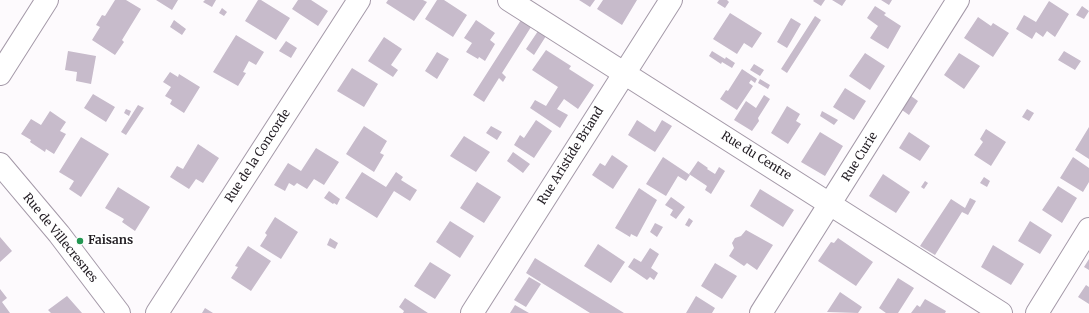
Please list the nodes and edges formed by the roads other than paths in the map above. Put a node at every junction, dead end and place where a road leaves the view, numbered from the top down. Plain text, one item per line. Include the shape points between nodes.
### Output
1 (47, 0) edge
2 (359, 0) edge
3 (509, 0) edge
4 (671, 0) edge
5 (958, 0) edge
6 (624, 73) junction
7 (0, 74) edge
8 (0, 164) edge
9 (830, 204) junction
10 (1089, 229) edge
11 (119, 313) edge
12 (157, 313) edge
13 (472, 313) edge
14 (761, 313) edge
15 (1001, 313) edge
16 (1037, 313) edge

1 - 7 street
2 - 12 street, Rue de la Concorde
3 - 6 street, Rue du Centre
4 - 6 street, Rue Aristide Briand
5 - 9 street, Rue Curie
6 - 9 street, Rue du Centre
6 - 13 street, Rue Aristide Briand
8 - 11 street, Rue de Villecresnes
9 - 14 street, Rue Curie
9 - 15 street, Rue du Centre
10 - 16 street

